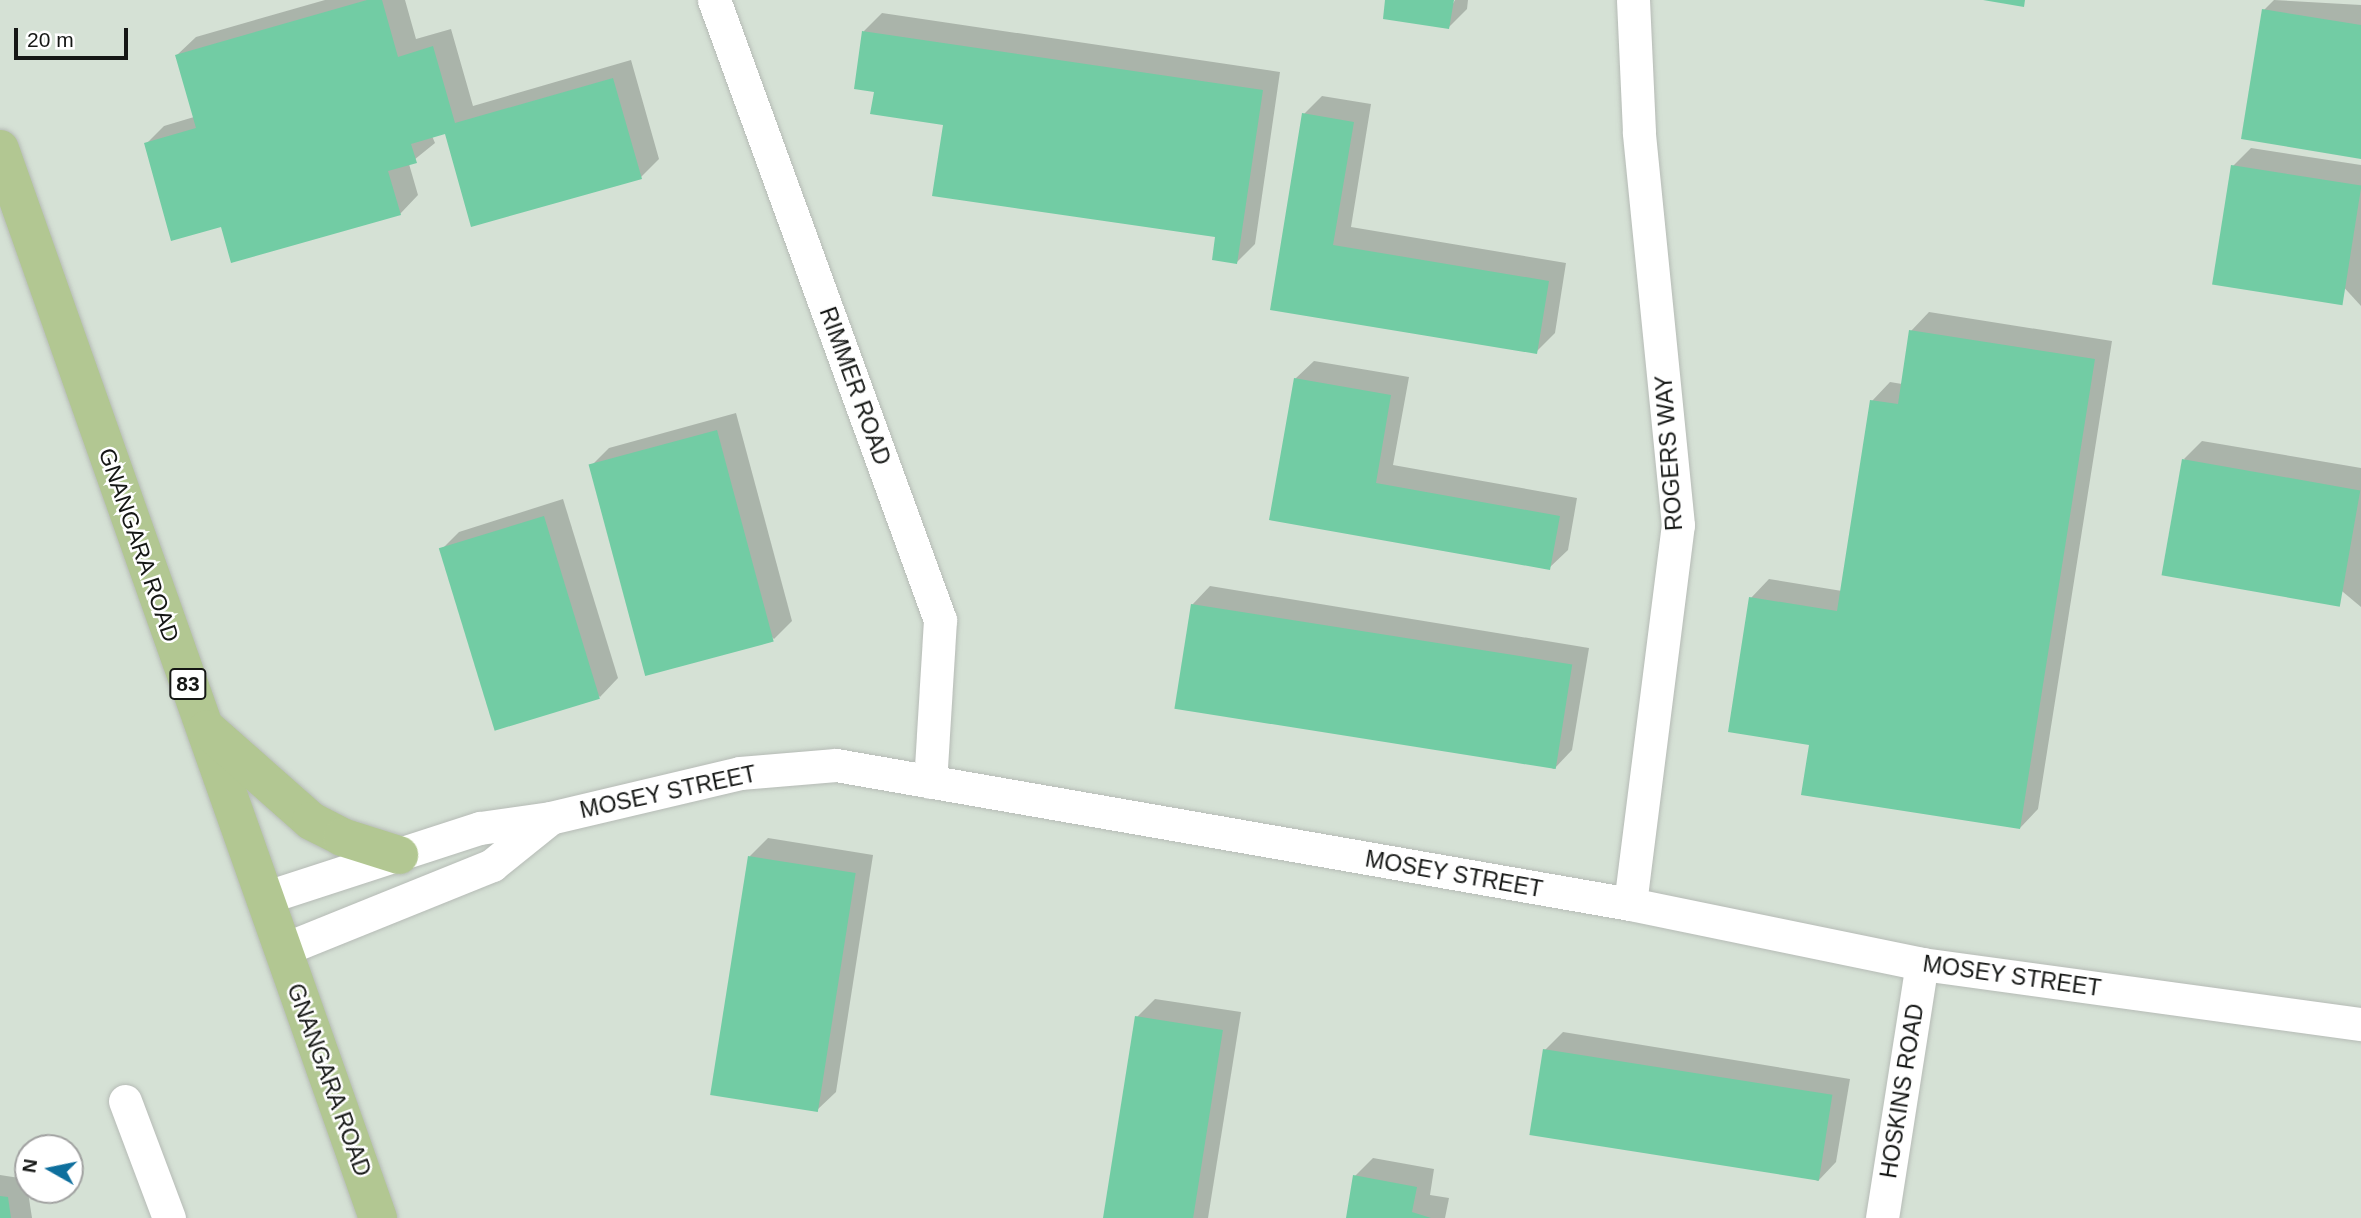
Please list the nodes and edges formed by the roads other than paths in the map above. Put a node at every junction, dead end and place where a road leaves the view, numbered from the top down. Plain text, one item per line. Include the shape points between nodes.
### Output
1 (713, 0) edge
2 (1633, 0) edge
3 (0, 149) edge
4 (202, 725) junction
5 (929, 782) junction
6 (550, 818) junction
7 (399, 855) junction
8 (264, 898) junction
9 (1630, 904) junction
10 (282, 950) junction
11 (1922, 964) junction
12 (2361, 1024) edge
13 (125, 1101) dead end
14 (169, 1218) edge
15 (378, 1218) edge
16 (1882, 1218) edge

1 - 5 street, RIMMER ROAD via 940,620
2 - 9 street, ROGERS WAY via 1639,132 1678,525
3 - 4 main road, GNANGARA ROAD / 83
4 - 7 main road via 311,821 342,837
4 - 8 main road, GNANGARA ROAD / 83
5 - 6 street, MOSEY STREET via 836,765 740,773
5 - 9 street, MOSEY STREET
6 - 7 street, MOSEY STREET via 480,828
6 - 10 street, MOSEY STREET via 492,865
7 - 8 street, MOSEY STREET
8 - 10 main road, GNANGARA ROAD / 83
9 - 11 street, MOSEY STREET
10 - 15 main road, GNANGARA ROAD / 83
11 - 12 street, MOSEY STREET
11 - 16 street, HOSKINS ROAD
13 - 14 street

